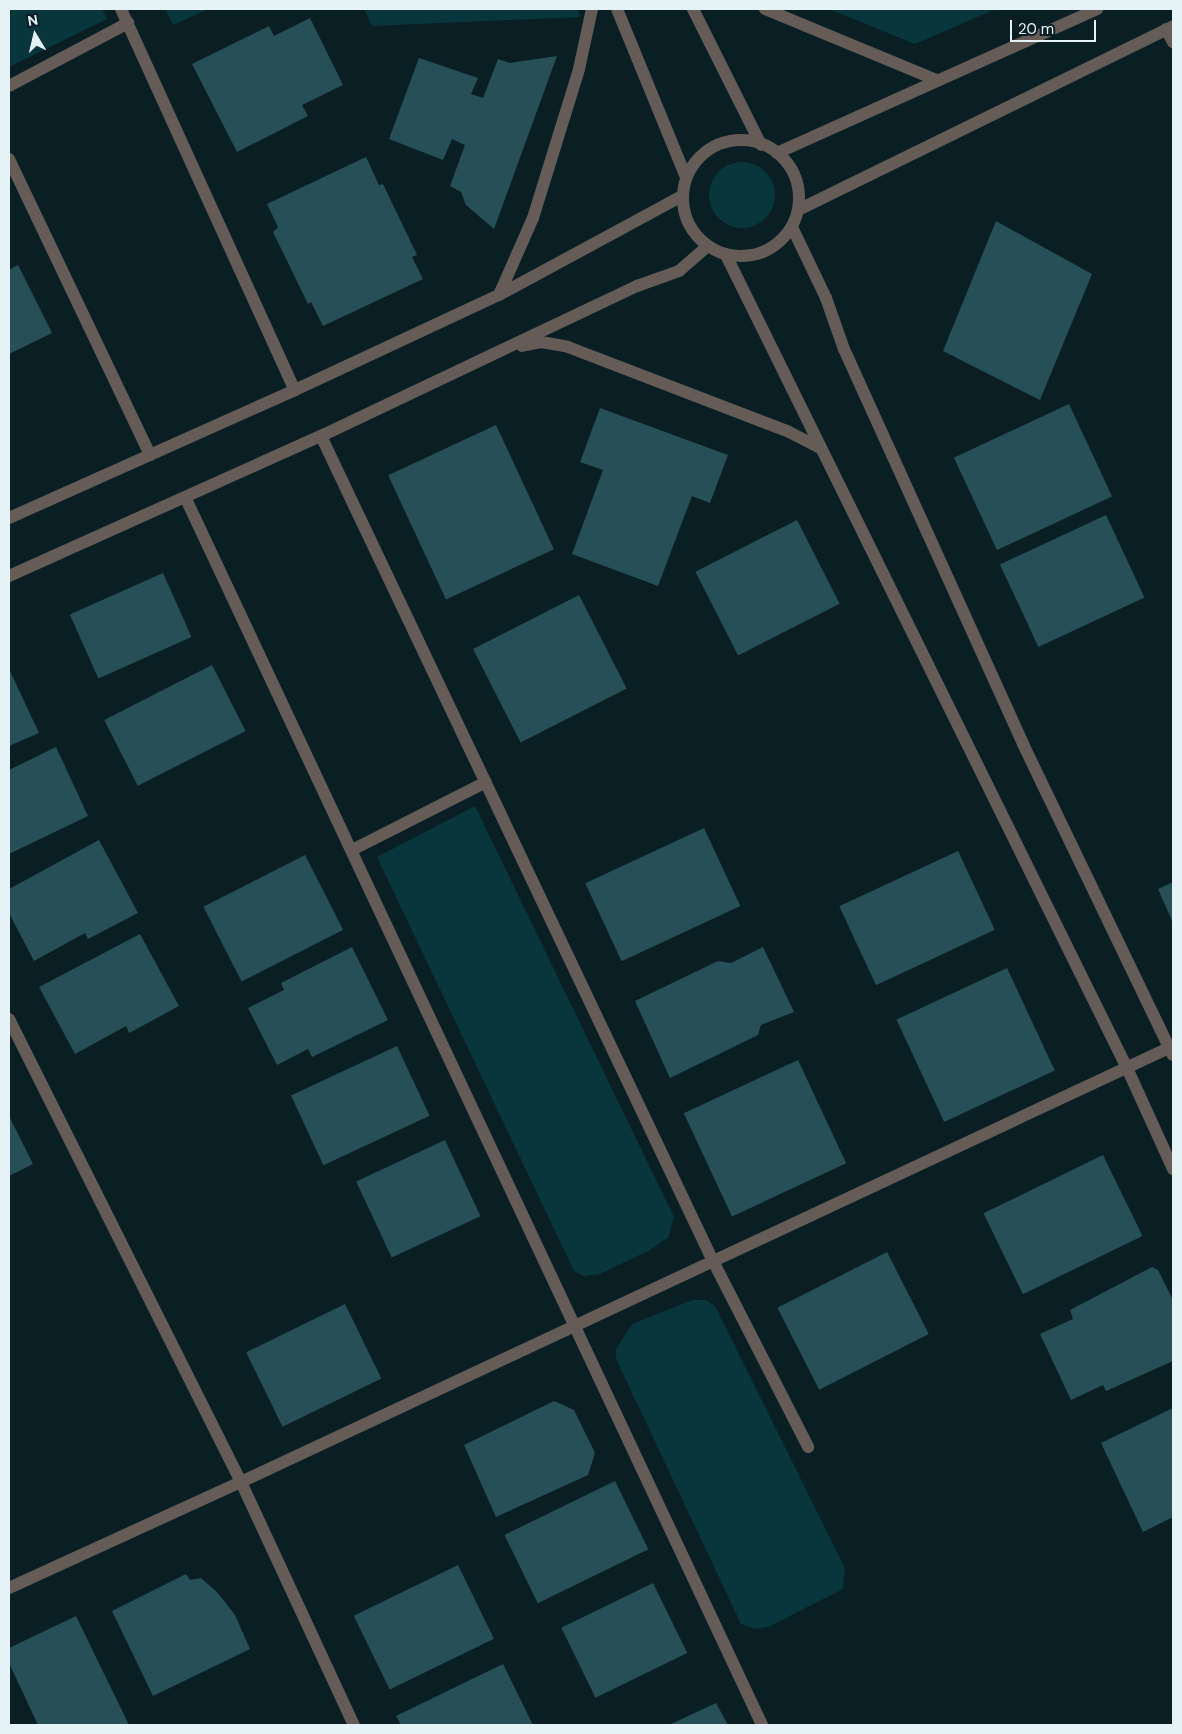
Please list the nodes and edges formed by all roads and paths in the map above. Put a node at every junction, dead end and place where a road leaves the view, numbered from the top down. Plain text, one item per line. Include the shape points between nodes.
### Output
1 (121, 9) edge
2 (592, 9) edge
3 (617, 9) edge
4 (693, 9) edge
5 (765, 9) edge
6 (1097, 9) edge
7 (128, 23) junction
8 (1170, 27) edge
9 (1173, 42) edge
10 (936, 80) junction
11 (9, 86) edge
12 (762, 145) junction
13 (777, 153) junction
14 (9, 159) edge
15 (686, 177) junction
16 (682, 196) junction
17 (798, 210) junction
18 (792, 227) junction
19 (708, 246) junction
20 (726, 255) junction
21 (498, 295) junction
22 (497, 352) junction
23 (295, 390) junction
24 (321, 436) junction
25 (820, 448) junction
26 (150, 455) junction
27 (186, 498) junction
28 (9, 518) edge
29 (9, 576) edge
30 (486, 782) junction
31 (352, 850) junction
32 (9, 1019) edge
33 (1172, 1050) edge
34 (1127, 1068) junction
35 (1173, 1169) edge
36 (713, 1262) junction
37 (574, 1326) junction
38 (808, 1447) dead end
39 (241, 1482) junction
40 (9, 1588) edge
41 (354, 1725) edge
42 (762, 1725) edge

1 - 7 street
2 - 21 street via 579,70 533,218
3 - 15 street
4 - 12 street
5 - 10 street
6 - 10 street
7 - 11 street
7 - 23 street
8 - 9 street
8 - 17 street
10 - 13 street
12 - 13 street
12 - 15 street via 749,140 730,141 711,148 696,161
13 - 17 street via 794,172 799,191
14 - 26 street
15 - 16 street
16 - 19 street via 685,216 694,233
16 - 21 street
17 - 18 street
18 - 20 street via 780,242 763,252 745,257
18 - 33 street via 1023,744
19 - 20 street
19 - 22 street via 679,271 637,286
20 - 25 street
21 - 23 street
22 - 24 street
22 - 25 street via 541,342 568,347 789,432
23 - 26 street
24 - 27 street
24 - 30 street
25 - 34 street
26 - 28 street
27 - 29 street
27 - 31 street
30 - 31 street
30 - 36 street
31 - 37 street
32 - 39 street
33 - 34 street
34 - 35 street
34 - 36 street
36 - 37 street
36 - 38 street
37 - 39 street
37 - 42 street
39 - 40 street
39 - 41 street

